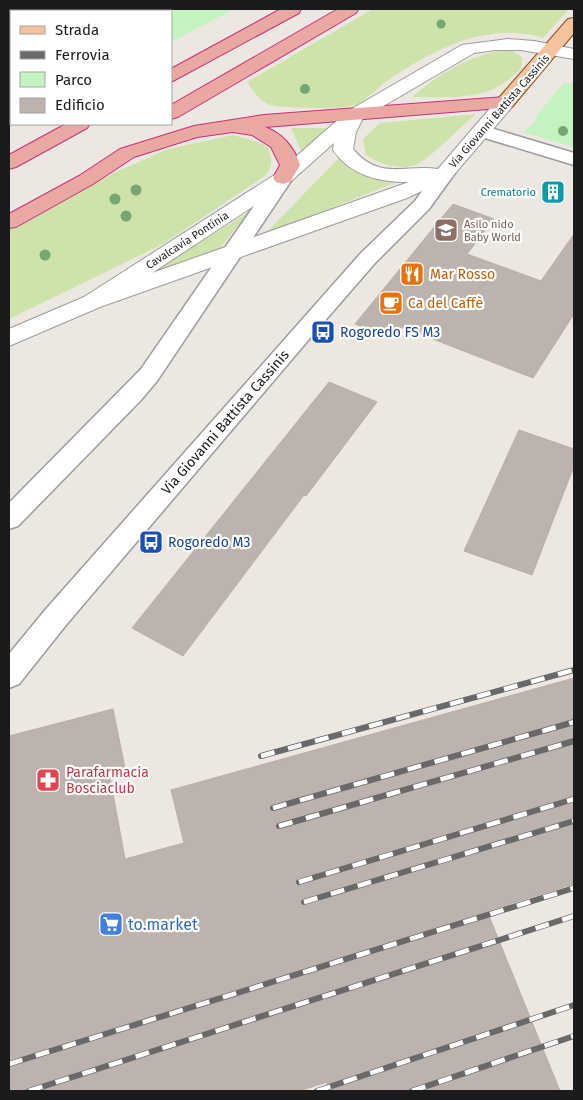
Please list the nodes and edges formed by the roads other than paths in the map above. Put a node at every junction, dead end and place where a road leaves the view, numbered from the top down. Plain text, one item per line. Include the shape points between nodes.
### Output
1 (292, 9) edge
2 (350, 9) edge
3 (574, 23) edge
4 (552, 49) junction
5 (574, 54) edge
6 (536, 67) junction
7 (566, 69) edge
8 (172, 76) edge
9 (505, 103) junction
10 (172, 112) edge
11 (355, 115) junction
12 (78, 125) edge
13 (222, 127) junction
14 (144, 128) dead end
15 (481, 131) junction
16 (574, 159) edge
17 (9, 163) edge
18 (445, 173) junction
19 (283, 178) junction
20 (9, 206) edge
21 (9, 222) edge
22 (232, 253) junction
23 (92, 302) junction
24 (9, 338) edge
25 (9, 519) edge
26 (9, 675) edge

1 - 8 highway
2 - 10 highway
3 - 4 main road, Via Giovanni Battista Cassinis
4 - 5 street
4 - 6 main road, Via Giovanni Battista Cassinis
4 - 11 street, Via Giovanni Battista Cassinis via 505,43 468,49
6 - 7 street
6 - 9 main road, Via Giovanni Battista Cassinis
9 - 11 highway
9 - 15 street, Via Giovanni Battista Cassinis
11 - 13 highway via 288,118
11 - 18 street, Via Giovanni Battista Cassinis via 346,132 343,150 355,164 391,174 424,176
11 - 19 street, Via Giovanni Battista Cassinis
12 - 17 highway
13 - 19 highway via 245,128 274,137 282,144 290,165
13 - 21 highway via 175,137 127,153 86,180
14 - 20 highway
15 - 16 street
15 - 18 street, Via Giovanni Battista Cassinis
18 - 22 street, Via Giovanni Battista Cassinis via 400,194
18 - 26 street, Via Giovanni Battista Cassinis via 422,205 356,271
19 - 22 street, Via Giovanni Battista Cassinis
19 - 23 street, Cavalcavia Pontinia
22 - 23 street, Cavalcavia Pontinia
22 - 25 street, Via Giovanni Battista Cassinis via 133,394
23 - 24 street, Cavalcavia Pontinia

